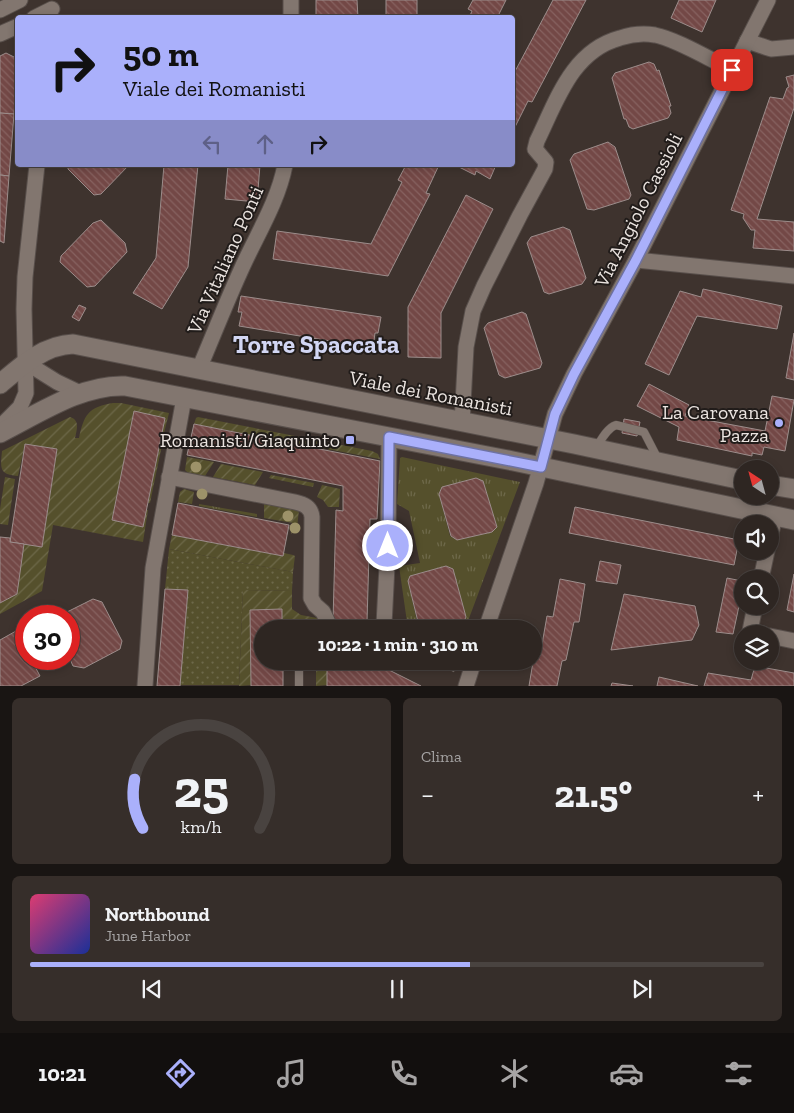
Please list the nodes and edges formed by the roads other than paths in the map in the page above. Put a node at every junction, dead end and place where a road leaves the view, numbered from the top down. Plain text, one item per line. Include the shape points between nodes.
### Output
1 (20, 0) edge
2 (291, 0) edge
3 (768, 0) edge
4 (52, 9) edge
5 (0, 10) edge
6 (40, 15) edge
7 (291, 15) edge
8 (15, 27) edge
9 (0, 34) edge
10 (747, 41) junction
11 (794, 47) edge
12 (732, 70) junction
13 (37, 167) edge
14 (286, 167) edge
15 (636, 260) junction
16 (794, 276) edge
17 (25, 362) junction
18 (198, 369) junction
19 (0, 384) edge
20 (80, 393) junction
21 (184, 398) junction
22 (462, 423) junction
23 (0, 427) edge
24 (0, 433) edge
25 (389, 437) junction
26 (548, 440) junction
27 (595, 449) junction
28 (660, 462) junction
29 (541, 467) junction
30 (169, 477) junction
31 (734, 478) edge
32 (779, 486) edge
33 (794, 489) edge
34 (769, 515) edge
35 (779, 517) edge
36 (794, 520) edge
37 (327, 620) edge
38 (384, 620) edge
39 (489, 620) edge
40 (779, 638) edge
41 (794, 641) edge
42 (299, 670) edge
43 (471, 670) edge
44 (467, 682) edge
45 (145, 686) edge
46 (299, 686) edge

1 - 5 street
2 - 7 street
3 - 10 street, Via Angiolo Cassioli
4 - 6 street
8 - 9 street
10 - 11 street via 771,49
10 - 12 street, Via Angiolo Cassioli
12 - 15 street, Via Angiolo Cassioli
12 - 22 street via 666,39 646,34 606,42 577,65 536,141 535,149 546,162 545,169 473,311 466,347
13 - 17 street via 25,285
14 - 18 street, Via Vitaliano Ponti via 273,203
15 - 16 street
15 - 26 street, Via Angiolo Cassioli via 574,374 555,414
17 - 18 street, Viale dei Romanisti via 56,347 73,344
17 - 19 street, Viale dei Romanisti
17 - 20 street
17 - 23 street via 23,402
18 - 22 street, Viale dei Romanisti
20 - 21 street via 102,386 119,386
20 - 24 street
21 - 25 street
21 - 30 street
22 - 26 street, Viale dei Romanisti
25 - 29 street
25 - 38 street
26 - 27 street, Viale dei Romanisti
26 - 29 street, Via Angiolo Cassioli
27 - 28 street, Viale dei Romanisti
27 - 28 lane via 608,430 616,425 644,432
28 - 31 street, Viale dei Romanisti
29 - 34 street
29 - 39 street, Via Angiolo Cassioli
30 - 37 street via 307,506 312,517 311,598
30 - 45 street via 153,568
32 - 33 street
35 - 36 street
40 - 41 street
42 - 46 lane
43 - 44 street

